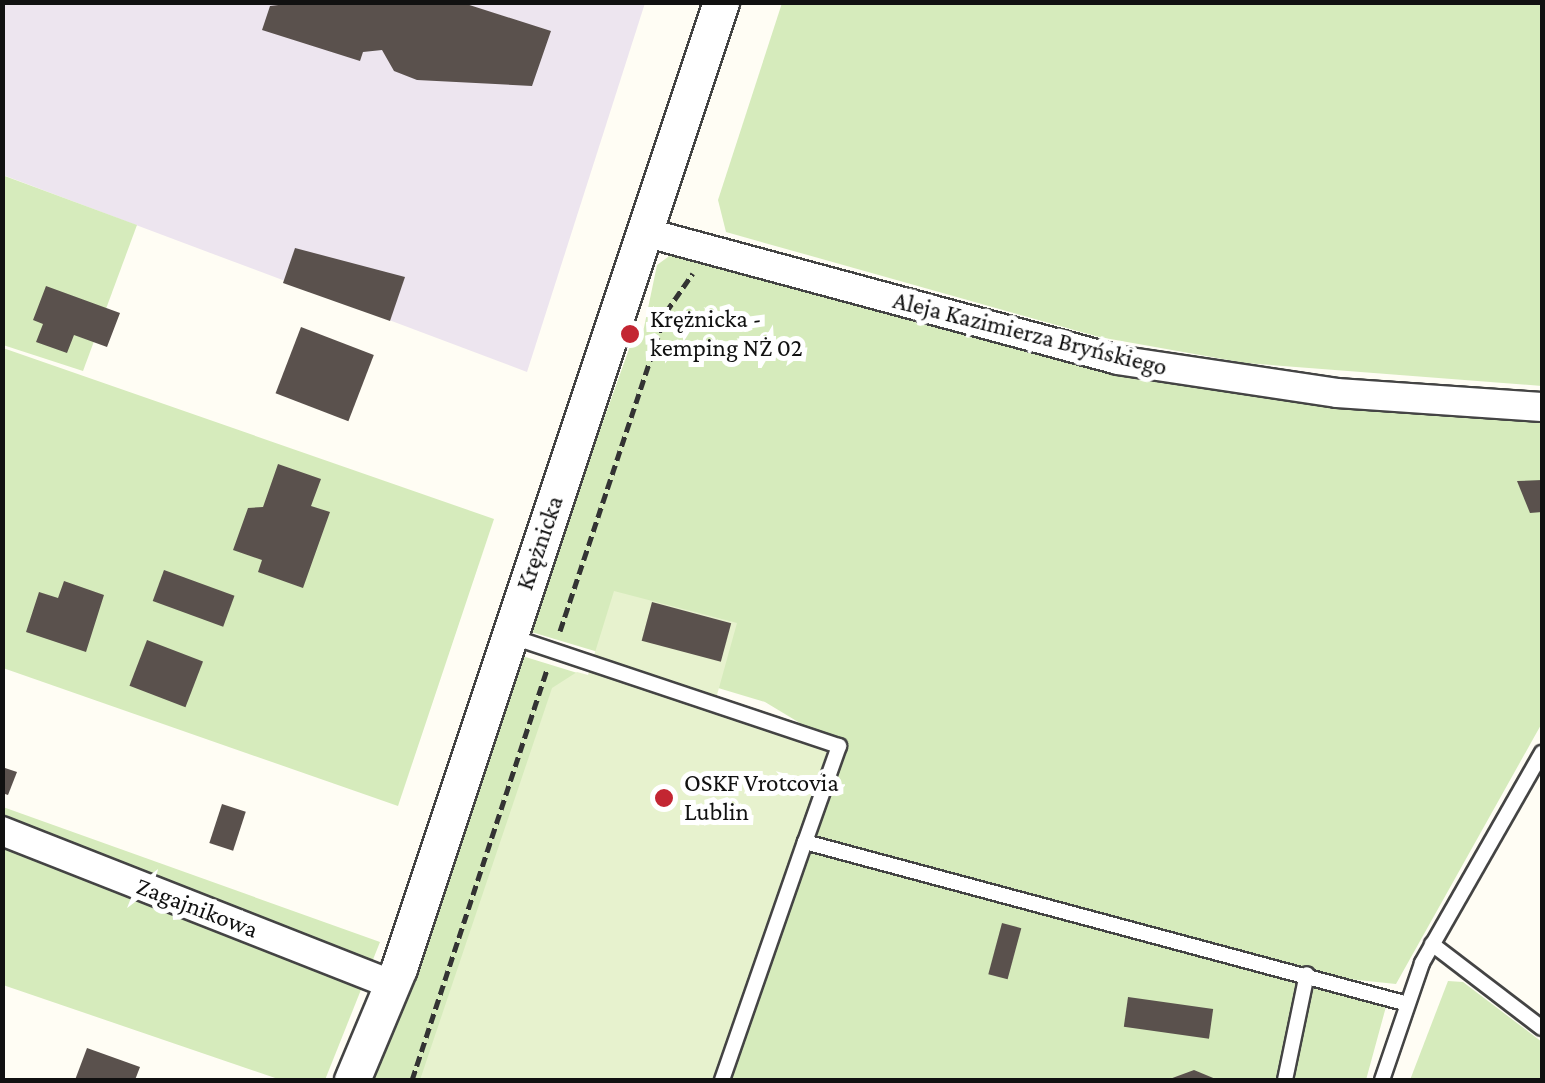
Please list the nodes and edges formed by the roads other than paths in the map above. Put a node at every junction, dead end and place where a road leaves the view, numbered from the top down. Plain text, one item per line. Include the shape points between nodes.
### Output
1 (721, 2) edge
2 (644, 232) junction
3 (1542, 406) edge
4 (509, 636) junction
5 (1542, 753) edge
6 (2, 831) edge
7 (805, 842) junction
8 (1432, 944) junction
9 (1307, 974) junction
10 (392, 985) junction
11 (1404, 1003) junction
12 (1542, 1028) edge
13 (352, 1080) edge
14 (722, 1080) edge
15 (1285, 1080) edge
16 (1382, 1080) edge

1 - 2 street, Krężnicka
2 - 3 street, Aleja Kazimierza Bryńskiego via 1116,360 1338,393
2 - 4 street, Krężnicka
4 - 7 lane via 838,746
4 - 10 street, Krężnicka
5 - 8 lane
6 - 10 street, Zagajnikowa
7 - 9 lane
7 - 14 lane
8 - 11 lane
8 - 12 lane
9 - 11 lane
9 - 15 lane
10 - 13 street, Krężnicka
11 - 16 lane

